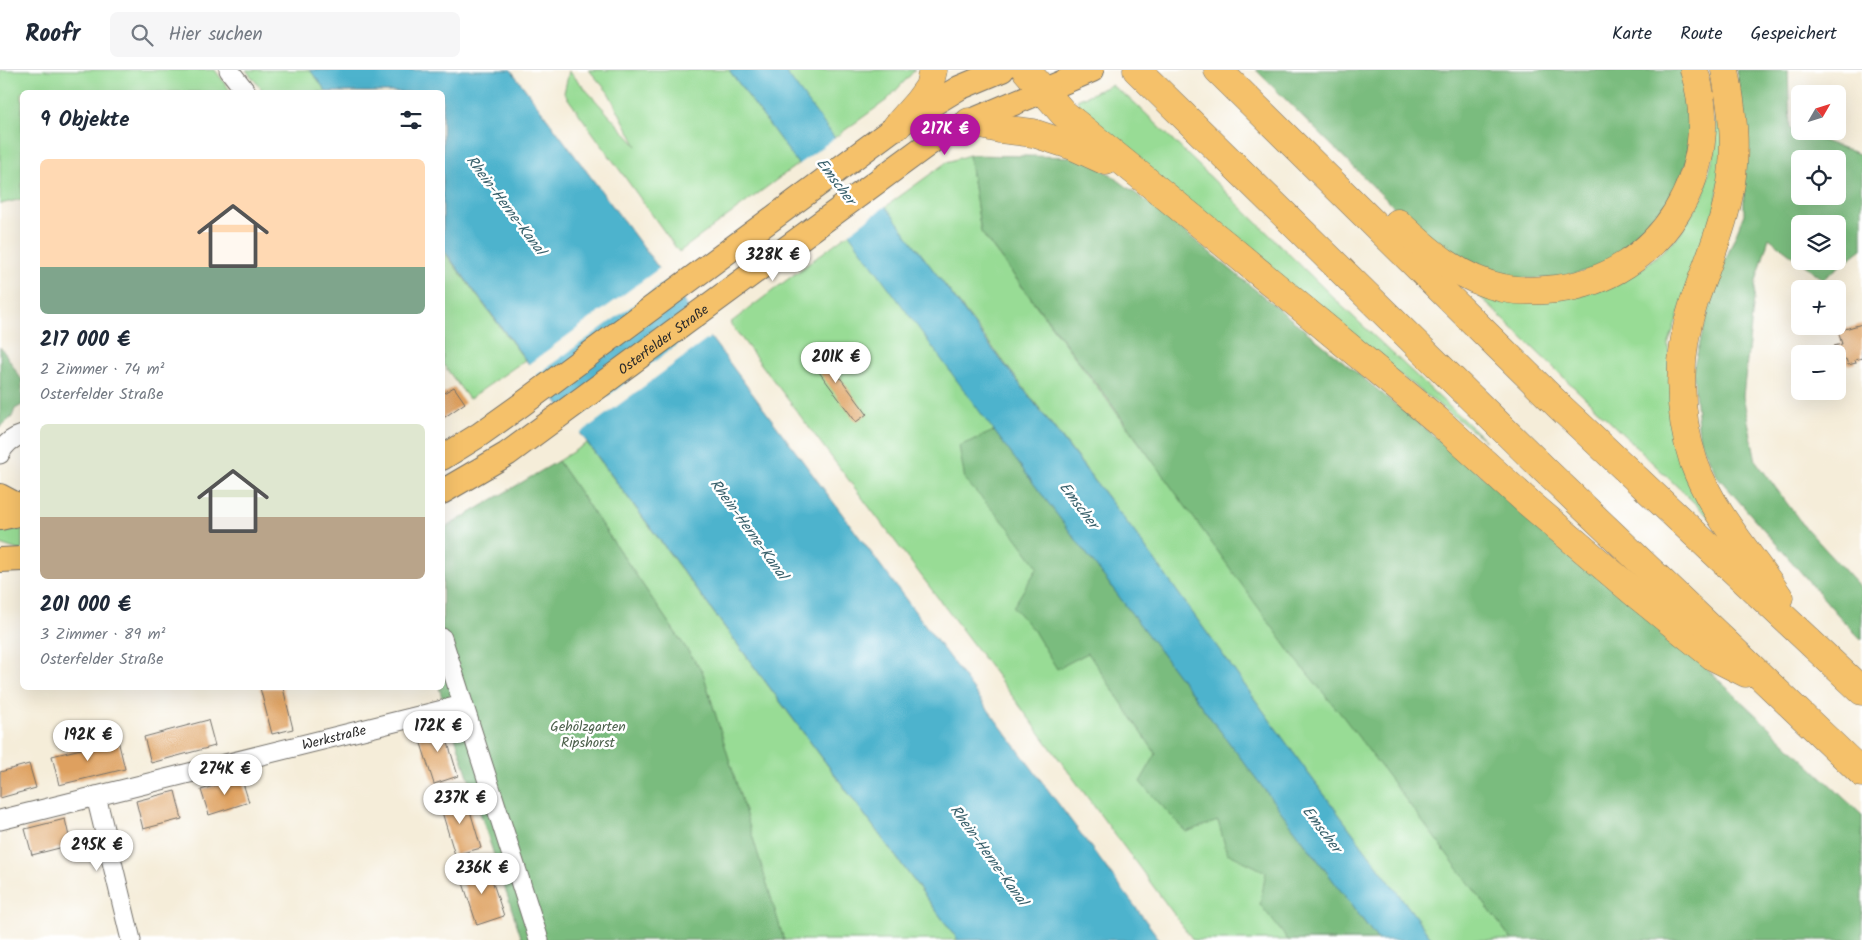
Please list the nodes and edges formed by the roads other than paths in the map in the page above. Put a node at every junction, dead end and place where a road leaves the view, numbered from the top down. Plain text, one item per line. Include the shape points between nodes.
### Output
1 (229, 70) edge
2 (933, 70) edge
3 (1002, 70) edge
4 (1026, 70) edge
5 (1092, 70) edge
6 (1218, 70) edge
7 (1694, 70) edge
8 (1725, 70) edge
9 (1141, 74) edge
10 (244, 90) edge
11 (1043, 91) junction
12 (969, 122) junction
13 (890, 131) junction
14 (1143, 179) junction
15 (1328, 179) junction
16 (20, 436) edge
17 (0, 454) edge
18 (445, 456) edge
19 (445, 490) edge
20 (0, 496) edge
21 (20, 505) edge
22 (20, 513) edge
23 (0, 518) edge
24 (20, 559) edge
25 (0, 560) edge
26 (1815, 647) junction
27 (445, 648) edge
28 (1768, 684) junction
29 (1862, 691) edge
30 (463, 705) junction
31 (1862, 773) edge
32 (96, 796) junction
33 (0, 820) edge
34 (130, 940) edge
35 (539, 940) edge

1 - 10 street
2 - 13 highway via 929,87
3 - 13 main road via 952,92
4 - 11 highway
5 - 11 main road, Osterfelder Straße
6 - 15 highway
7 - 15 highway via 1702,129 1696,169 1683,202 1658,237 1633,259 1583,284 1520,291 1472,278 1419,243 1364,192
8 - 26 highway via 1734,116 1734,170 1723,220 1689,320 1682,364 1683,413 1694,463 1713,504
9 - 28 highway
11 - 12 main road, Osterfelder Straße
11 - 14 highway via 1063,113
12 - 14 highway via 1033,133 1073,146
12 - 19 main road, Osterfelder Straße via 903,162 501,458
13 - 18 main road via 521,405
14 - 28 highway via 1430,414 1558,529 1714,657
15 - 26 highway via 1560,407
16 - 17 street via 5,445
20 - 21 main road
22 - 23 main road
24 - 25 main road
26 - 29 highway
27 - 30 street
28 - 31 highway
30 - 32 street, Werkstraße
30 - 35 street
32 - 33 street, Werkstraße
32 - 34 street

